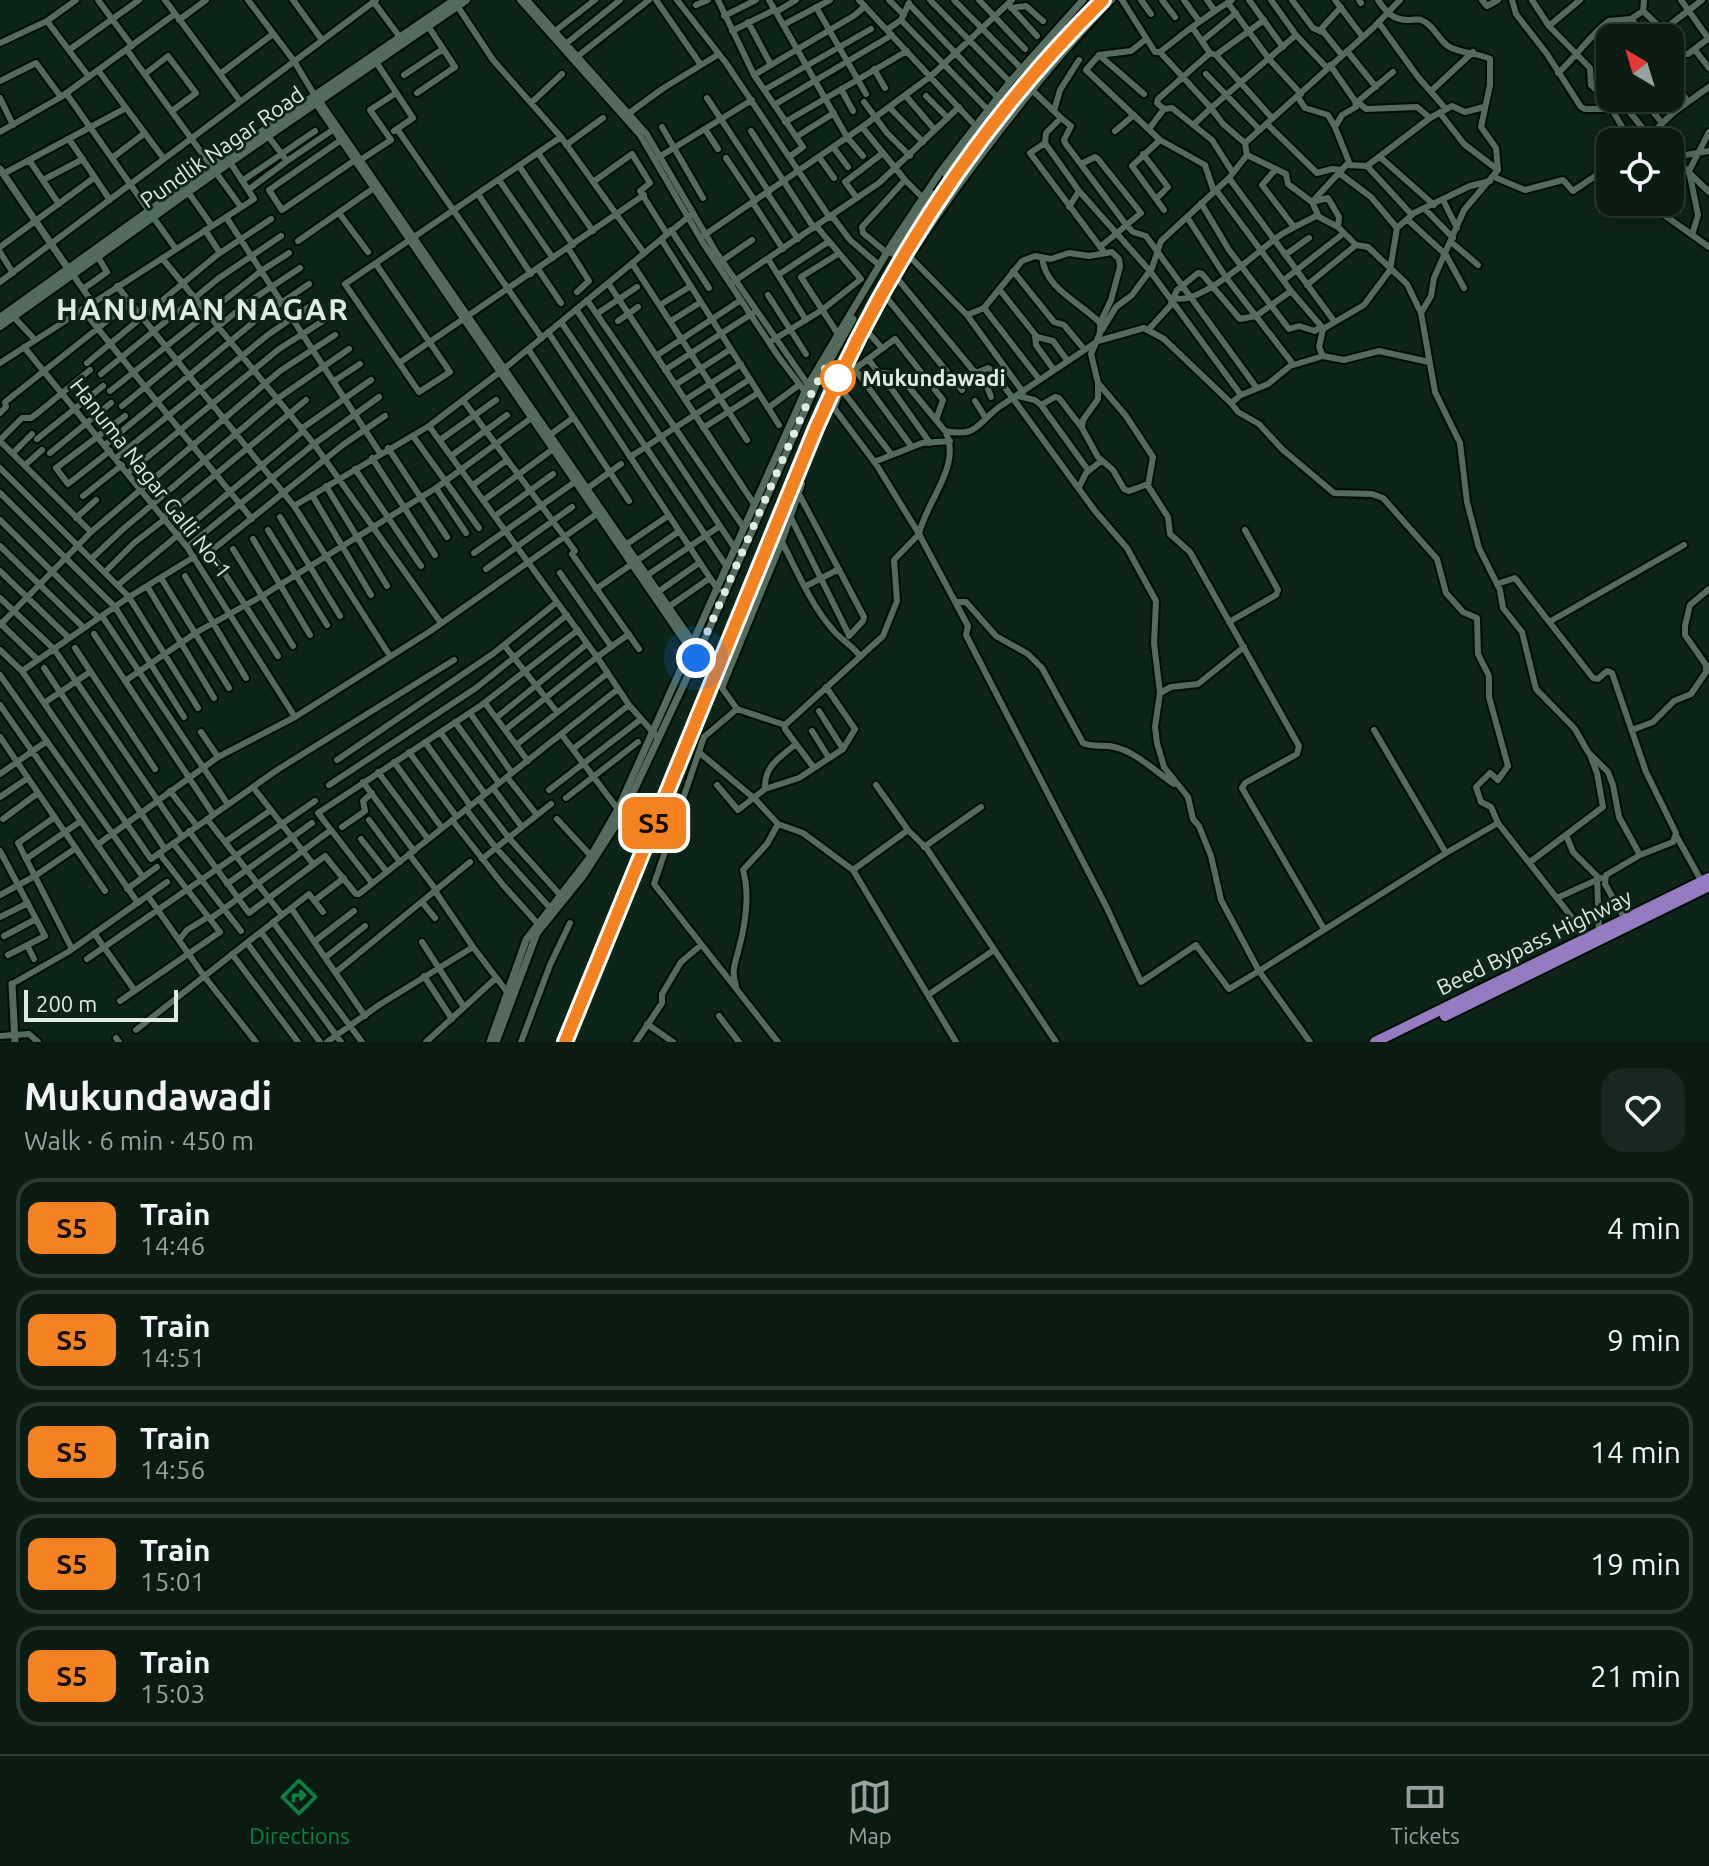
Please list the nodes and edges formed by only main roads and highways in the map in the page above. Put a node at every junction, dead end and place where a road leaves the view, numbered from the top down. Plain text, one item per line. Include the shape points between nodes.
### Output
1 (466, 0) edge
2 (455, 3) edge
3 (402, 40) junction
4 (317, 100) junction
5 (214, 169) junction
6 (151, 214) junction
7 (71, 272) junction
8 (0, 318) edge
9 (0, 326) edge
10 (1707, 882) edge
11 (1375, 1042) edge
12 (1391, 1042) edge

1 - 2 main road, Pundlik Nagar Road
2 - 3 main road, Pundlik Nagar Road
2 - 3 main road, Pundlik Nagar Road
3 - 4 main road, Pundlik Nagar Road
3 - 4 main road, Pundlik Nagar Road
4 - 5 main road, Pundlik Nagar Road
4 - 5 main road, Pundlik Nagar Road
5 - 6 main road, Pundlik Nagar Road
5 - 6 main road, Pundlik Nagar Road
6 - 7 main road, Pundlik Nagar Road
6 - 7 main road, Pundlik Nagar Road
7 - 8 main road, Pundlik Nagar Road
7 - 9 main road, Pundlik Nagar Road
10 - 11 highway, Beed Bypass Highway
10 - 12 highway, Beed Bypass Highway

